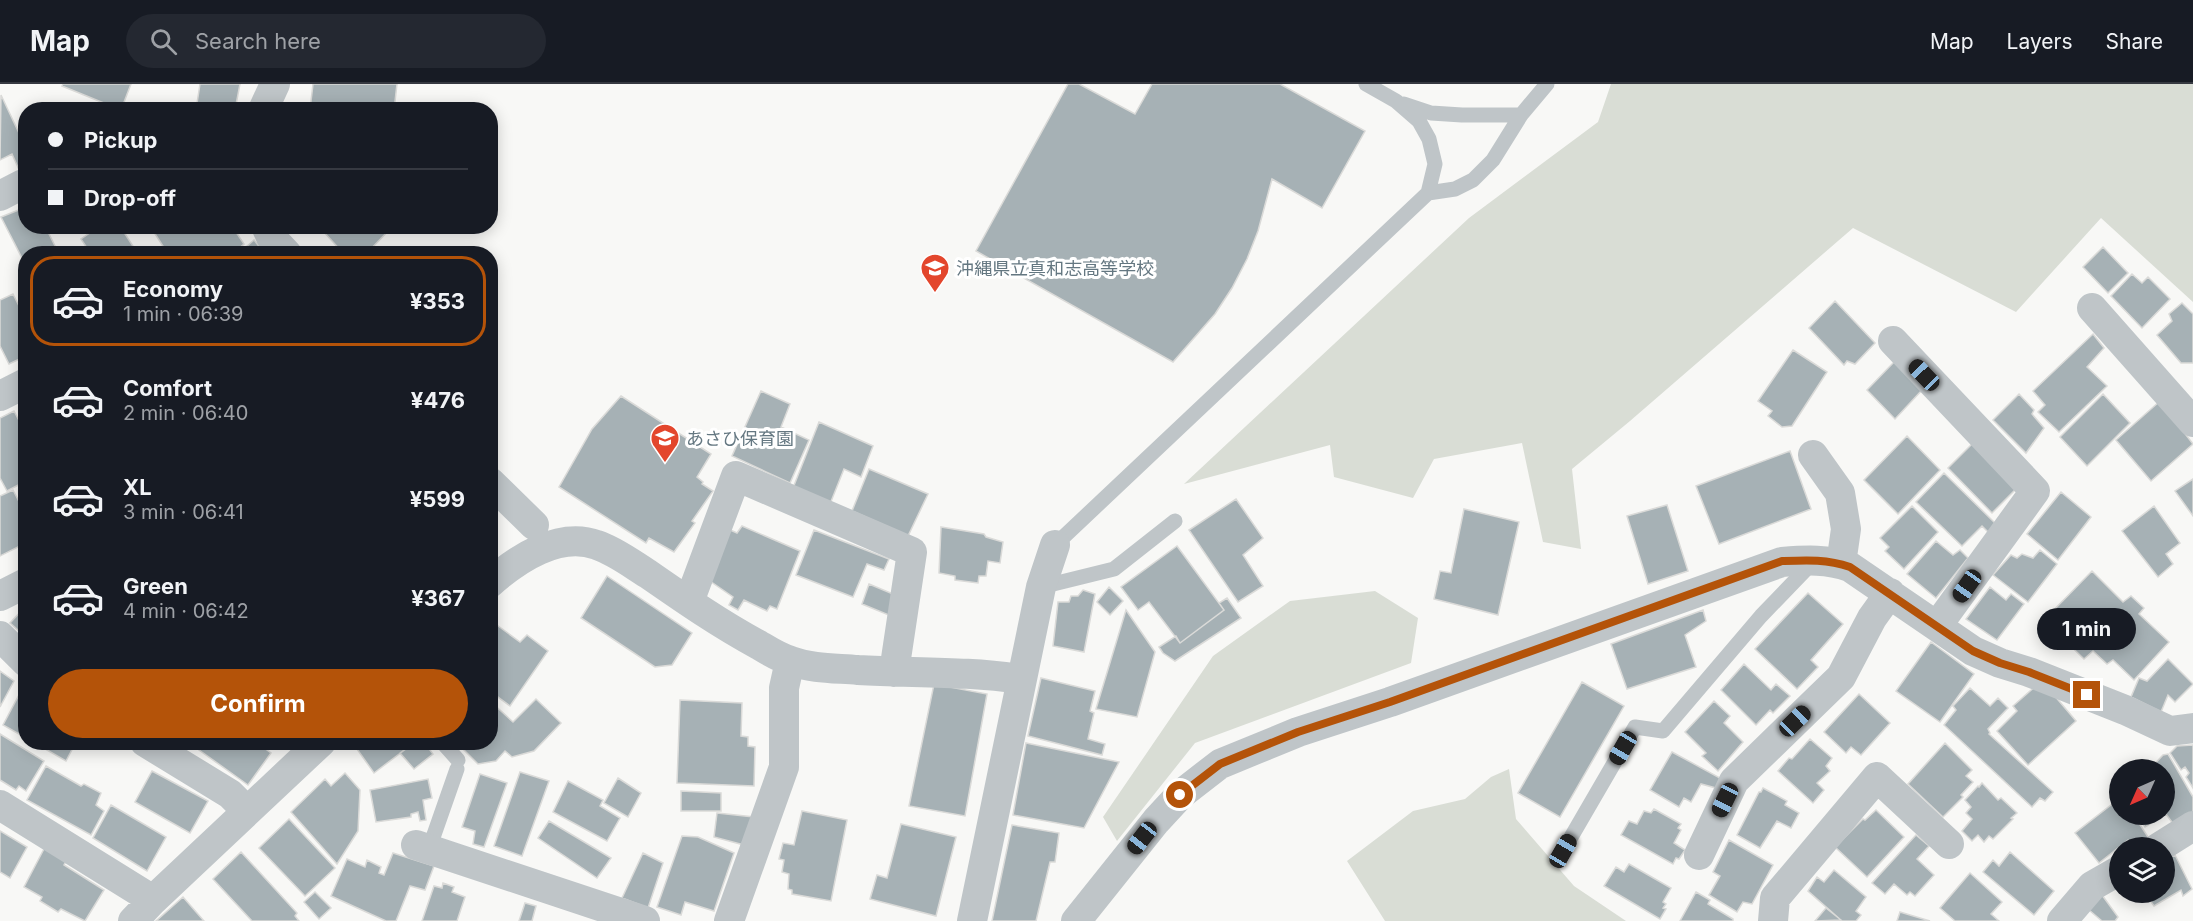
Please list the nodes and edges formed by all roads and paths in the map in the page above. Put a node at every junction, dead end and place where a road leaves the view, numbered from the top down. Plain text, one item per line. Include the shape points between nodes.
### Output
1 (275, 84) edge
2 (1366, 84) edge
3 (1548, 84) edge
4 (1396, 101) junction
5 (267, 102) edge
6 (1521, 115) junction
7 (1428, 193) junction
8 (270, 234) edge
9 (280, 246) edge
10 (2092, 309) dead end
11 (1893, 341) dead end
12 (18, 387) edge
13 (0, 396) edge
14 (2193, 422) edge
15 (1813, 455) dead end
16 (498, 490) edge
17 (1175, 521) dead end
18 (534, 525) dead end
19 (1055, 545) joint
20 (1828, 562) junction
21 (498, 576) edge
22 (18, 587) edge
23 (1041, 587) junction
24 (1890, 593) junction
25 (0, 596) edge
26 (689, 602) junction
27 (1937, 626) junction
28 (0, 636) edge
29 (18, 654) edge
30 (790, 661) junction
31 (894, 672) junction
32 (1021, 679) junction
33 (2193, 728) edge
34 (159, 750) edge
35 (312, 750) edge
36 (447, 750) edge
37 (0, 805) edge
38 (247, 811) junction
39 (2193, 826) edge
40 (2175, 837) edge
41 (1949, 844) dead end
42 (423, 847) joint
43 (1563, 851) dead end
44 (1699, 855) dead end
45 (2109, 876) edge
46 (143, 910) edge
47 (645, 921) edge
48 (729, 921) edge
49 (972, 921) edge
50 (1076, 921) edge
51 (1773, 921) edge
52 (2062, 921) edge

1 - 5 street
2 - 4 lane
3 - 6 lane
4 - 6 lane via 1431,113
4 - 7 lane via 1419,121 1429,139 1435,164
6 - 7 lane via 1493,160 1473,180 1455,189
7 - 19 lane
8 - 9 street
10 - 14 street
11 - 27 street via 2035,491
12 - 13 street
15 - 20 street via 1840,493 1846,529
16 - 18 street
17 - 23 lane via 1114,569
19 - 23 street
20 - 24 street via 1850,567
20 - 43 lane via 1761,616 1663,731 1635,727
20 - 50 street via 1782,561 1298,732 1220,764 1180,795 1156,821
21 - 26 street via 532,553 554,545 596,544
22 - 25 street
23 - 32 street
24 - 27 street
24 - 44 street via 1841,677 1734,781
26 - 30 street via 728,629
26 - 31 street via 736,476 912,552
27 - 33 street via 1973,651 2170,731
28 - 29 street
30 - 31 street via 816,667
30 - 48 street via 784,688 784,767
31 - 32 street
32 - 49 street
34 - 38 street via 230,794
35 - 38 street
36 - 42 lane via 457,765
37 - 46 street
38 - 46 street
39 - 40 street
41 - 51 street via 1877,777 1775,898
42 - 47 street
45 - 52 street via 2092,886

